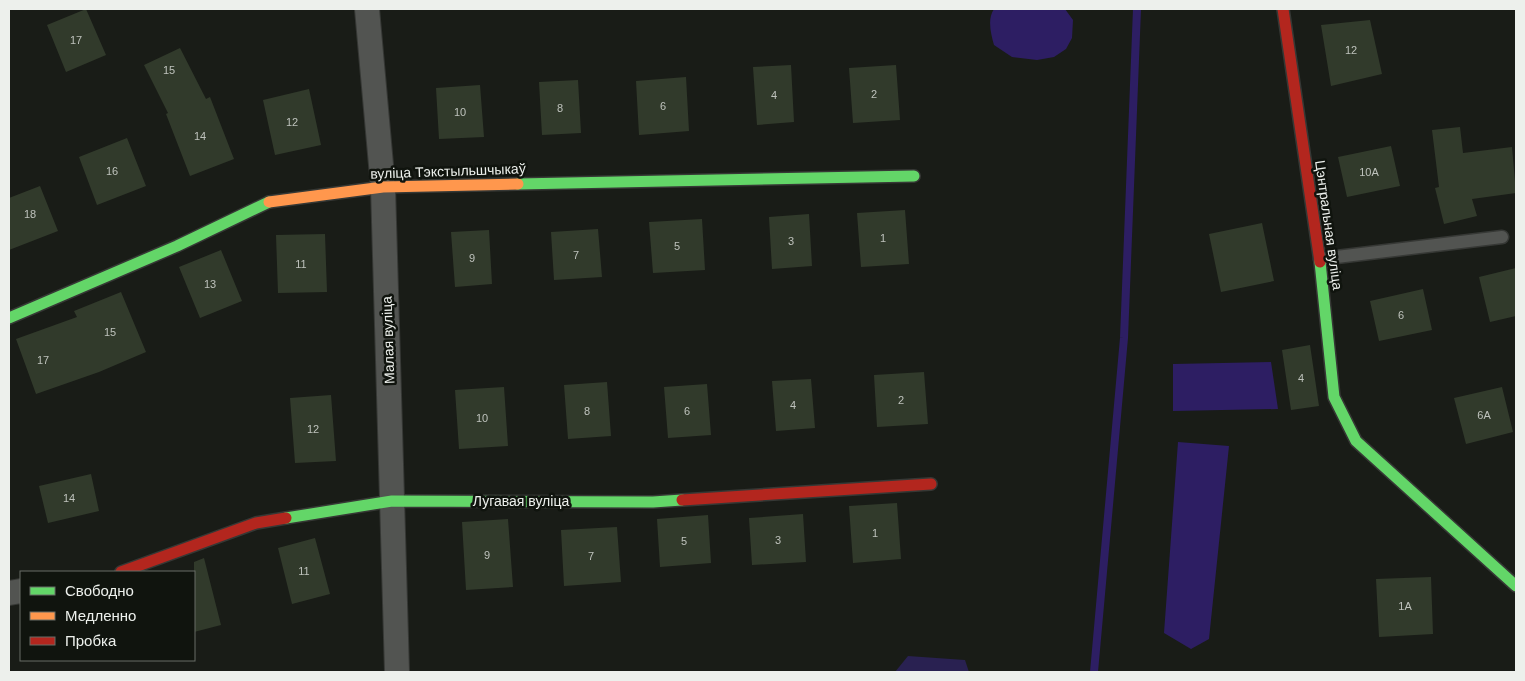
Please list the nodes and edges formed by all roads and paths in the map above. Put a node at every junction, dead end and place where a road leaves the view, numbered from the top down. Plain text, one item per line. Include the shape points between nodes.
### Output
1 (366, 9) edge
2 (1283, 9) edge
3 (914, 176) dead end
4 (383, 186) junction
5 (1502, 237) dead end
6 (1320, 258) junction
7 (9, 318) edge
8 (931, 484) dead end
9 (392, 501) junction
10 (124, 571) edge
11 (1516, 586) edge
12 (397, 672) edge

1 - 4 street, Малая вуліца
2 - 6 street, Цэнтральная вуліца
3 - 4 street, вуліца Тэкстыльшчыкаў
4 - 7 street, вуліца Тэкстыльшчыкаў via 266,202 177,246
4 - 9 street, Малая вуліца
5 - 6 lane
6 - 11 street, Цэнтральная вуліца via 1334,398 1356,441
8 - 9 street, Лугавая вуліца via 652,502
9 - 10 street, Лугавая вуліца via 256,523
9 - 12 street, Малая вуліца

